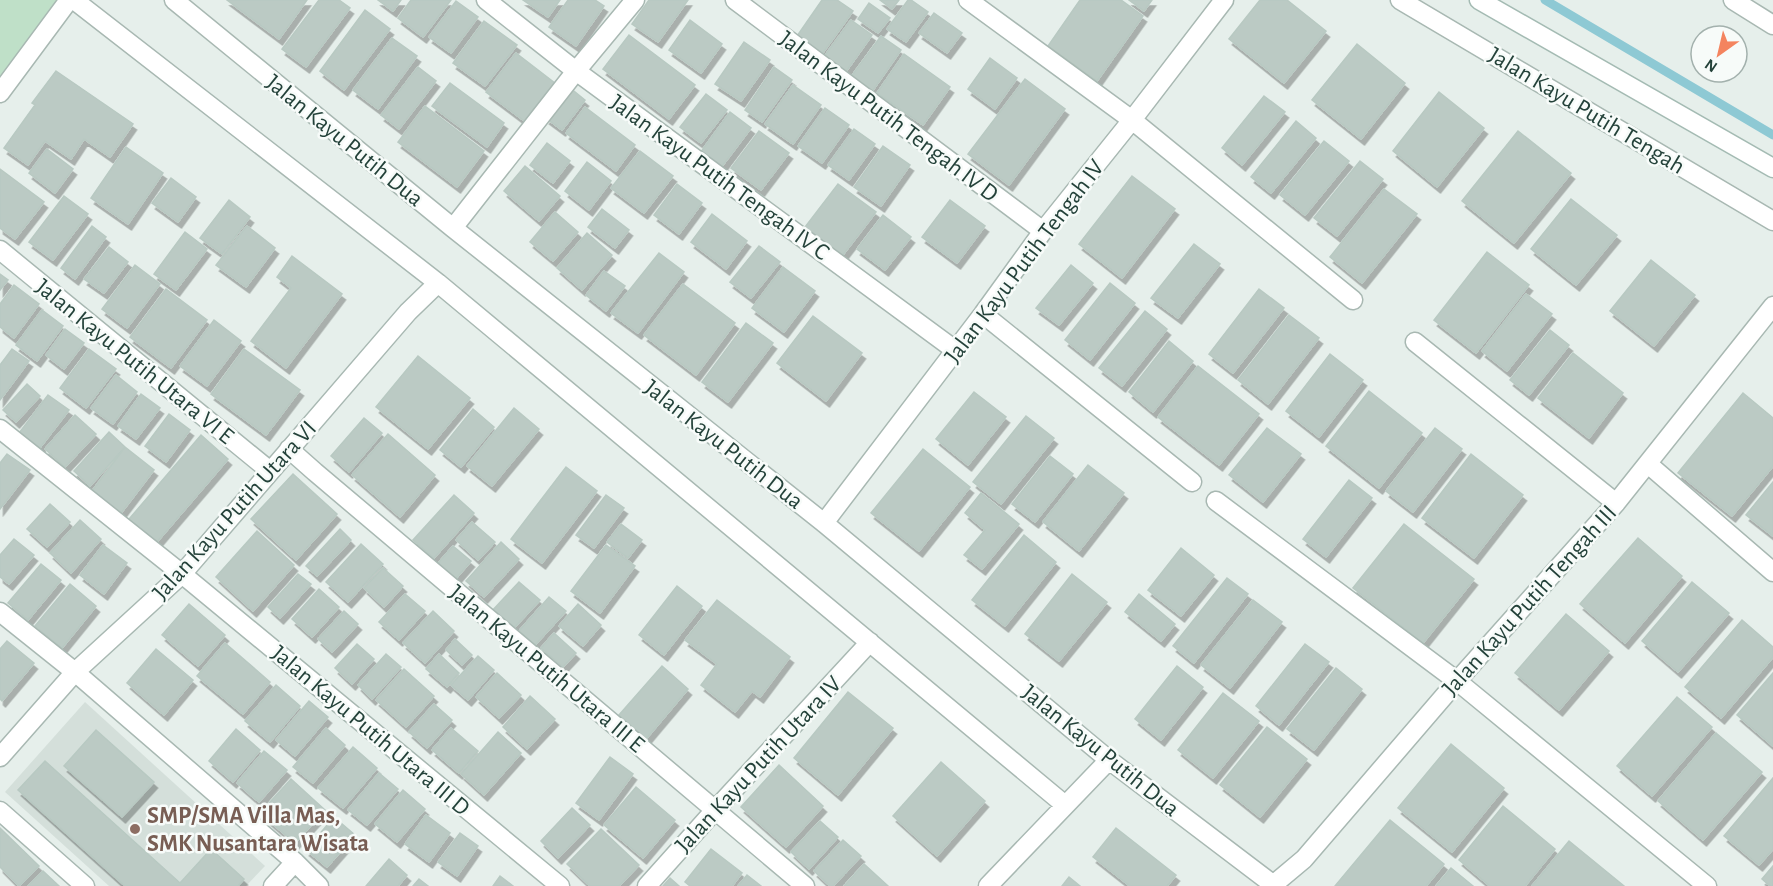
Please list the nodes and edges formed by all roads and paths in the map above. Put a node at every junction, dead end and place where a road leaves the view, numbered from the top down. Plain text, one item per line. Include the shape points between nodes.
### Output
1 (69, 0) edge
2 (74, 0) edge
3 (174, 0) edge
4 (486, 0) edge
5 (635, 0) edge
6 (735, 0) edge
7 (968, 0) edge
8 (1224, 0) edge
9 (1400, 0) edge
10 (1479, 0) edge
11 (1733, 0) edge
12 (1773, 25) edge
13 (576, 71) junction
14 (0, 93) edge
15 (1132, 120) junction
16 (1773, 168) edge
17 (1773, 221) edge
18 (453, 228) junction
19 (1043, 231) junction
20 (0, 250) edge
21 (438, 283) junction
22 (1353, 300) dead end
23 (1773, 306) edge
24 (983, 314) junction
25 (1416, 342) dead end
26 (955, 350) junction
27 (0, 429) edge
28 (289, 449) junction
29 (1648, 464) junction
30 (270, 471) junction
31 (1192, 482) dead end
32 (1216, 501) dead end
33 (1616, 503) junction
34 (824, 523) junction
35 (1773, 572) edge
36 (182, 574) junction
37 (0, 612) edge
38 (870, 642) junction
39 (75, 672) junction
40 (1457, 681) junction
41 (0, 757) edge
42 (1108, 760) junction
43 (1065, 805) junction
44 (715, 810) junction
45 (0, 812) edge
46 (295, 862) junction
47 (1274, 885) edge
48 (85, 886) edge
49 (273, 886) edge
50 (319, 886) edge
51 (560, 886) edge
52 (647, 886) edge
53 (805, 886) edge
54 (988, 886) edge
55 (1707, 886) edge

1 - 14 street
2 - 21 street
3 - 18 street, Jalan Kayu Putih Dua
4 - 13 street, Jalan Kayu Putih Tengah IV C
5 - 13 street
6 - 19 street, Jalan Kayu Putih Tengah IV D
7 - 15 street
8 - 15 street, Jalan Kayu Putih Tengah IV
9 - 17 street, Jalan Kayu Putih Tengah
10 - 16 street, Jalan Kayu Putih Tengah
11 - 12 street
13 - 18 street
13 - 26 street, Jalan Kayu Putih Tengah IV C
15 - 19 street, Jalan Kayu Putih Tengah IV
15 - 22 street
18 - 34 street, Jalan Kayu Putih Dua
19 - 24 street, Jalan Kayu Putih Tengah IV
20 - 30 street, Jalan Kayu Putih Utara VI E
21 - 28 street, Jalan Kayu Putih Utara VI
21 - 38 street
23 - 29 street, Jalan Kayu Putih Tengah III
24 - 26 street, Jalan Kayu Putih Tengah IV
24 - 31 street
25 - 33 street
26 - 34 street, Jalan Kayu Putih Tengah IV
27 - 36 street, Jalan Kayu Putih Utara III D
28 - 30 street, Jalan Kayu Putih Utara VI
28 - 44 street, Jalan Kayu Putih Utara III E
29 - 33 street, Jalan Kayu Putih Tengah III
29 - 35 street
30 - 36 street, Jalan Kayu Putih Utara VI
32 - 40 street
33 - 40 street, Jalan Kayu Putih Tengah III
34 - 42 street, Jalan Kayu Putih Dua
36 - 39 street, Jalan Kayu Putih Utara VI
36 - 51 street, Jalan Kayu Putih Utara III D
37 - 39 street
38 - 43 street
38 - 44 street, Jalan Kayu Putih Utara IV
39 - 41 street, Jalan Kayu Putih Utara VI
39 - 46 street
40 - 47 street, Jalan Kayu Putih Tengah III via 1304,859
40 - 55 street
42 - 43 street
42 - 47 street, Jalan Kayu Putih Dua
43 - 54 street
44 - 52 street, Jalan Kayu Putih Utara IV
44 - 53 street, Jalan Kayu Putih Utara III E
45 - 48 street
46 - 49 street
46 - 50 street

